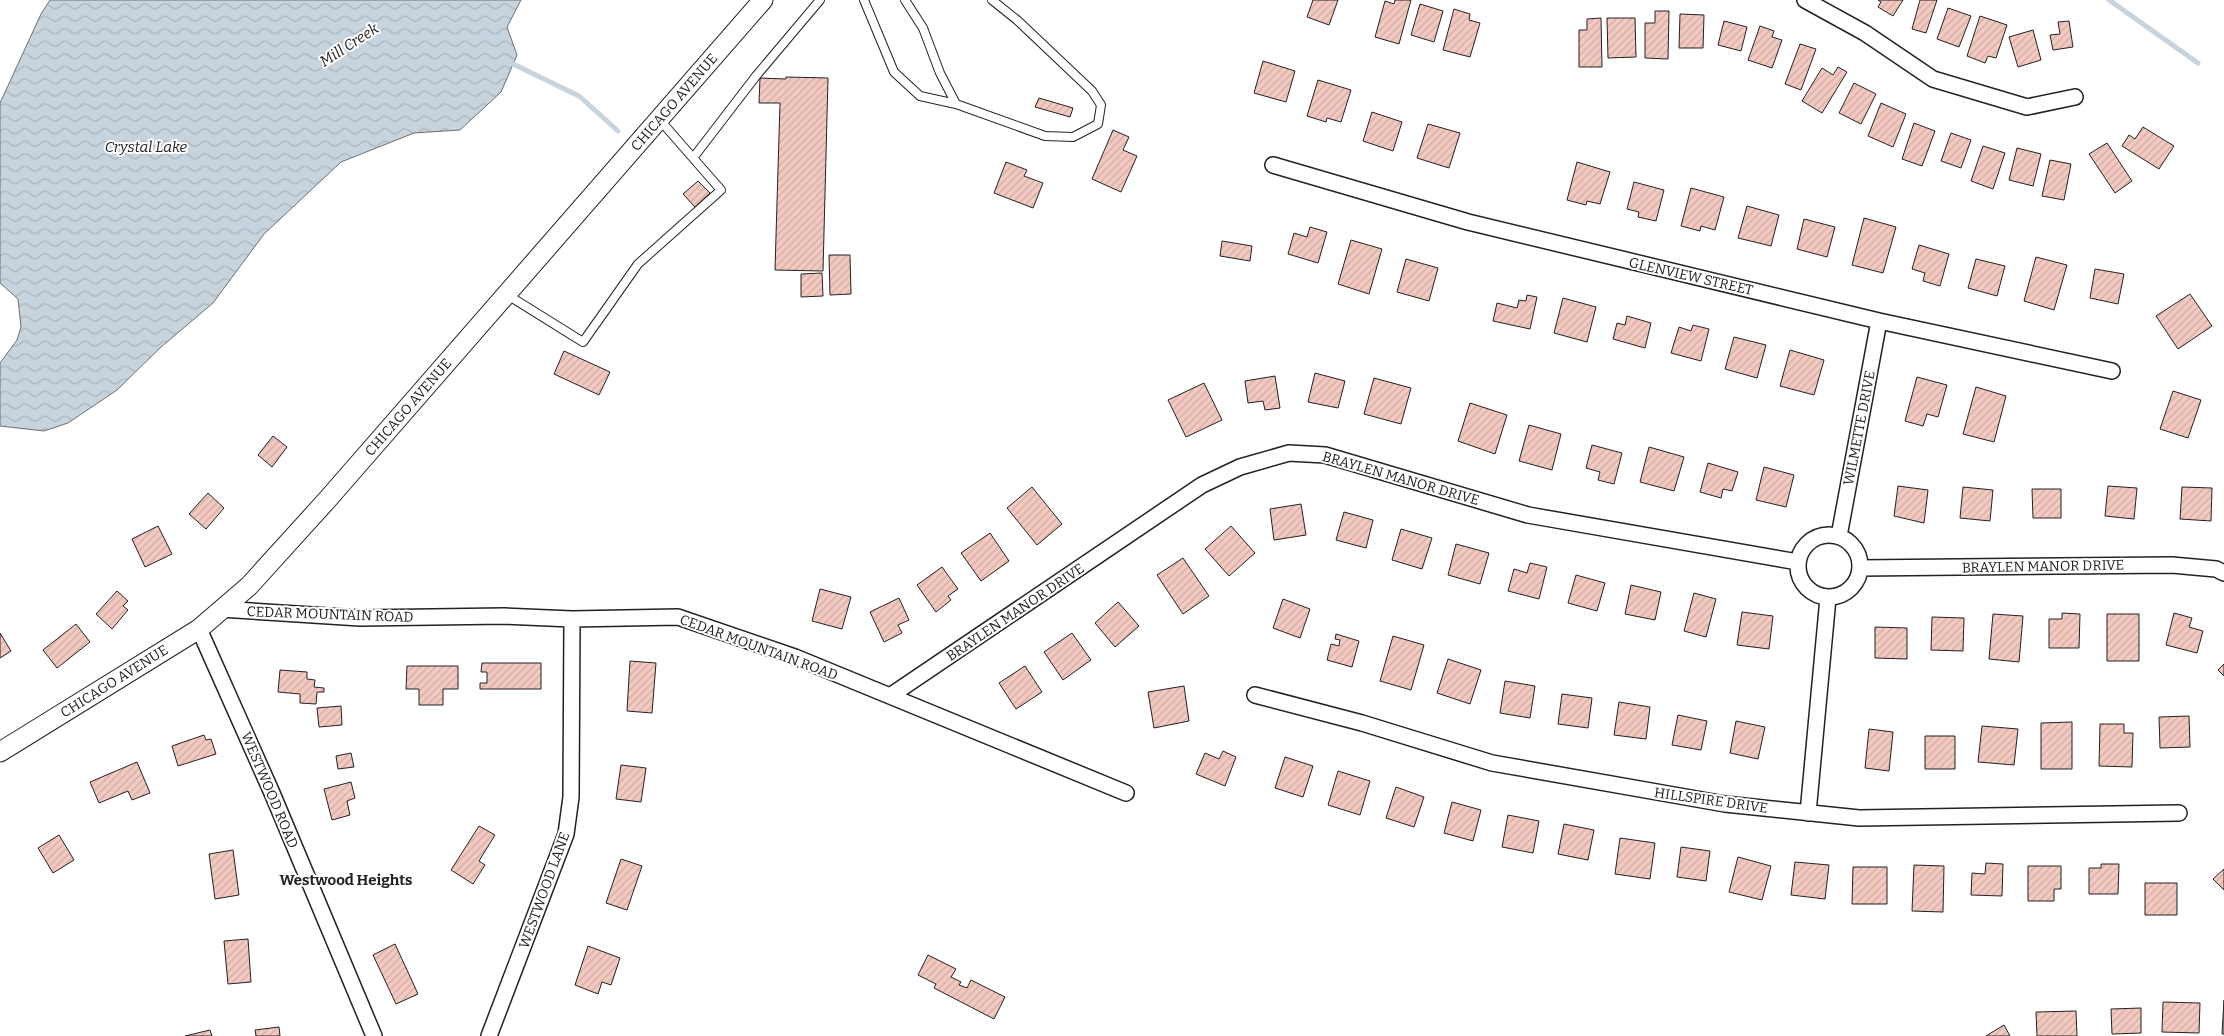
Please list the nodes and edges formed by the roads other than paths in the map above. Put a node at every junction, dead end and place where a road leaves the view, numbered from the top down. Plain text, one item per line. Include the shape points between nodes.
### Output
1 (763, 0) edge
2 (820, 0) edge
3 (864, 0) edge
4 (905, 0) edge
5 (992, 0) edge
6 (1805, 0) edge
7 (2075, 97) dead end
8 (956, 104) junction
9 (659, 119) junction
10 (693, 158) junction
11 (1273, 165) dead end
12 (506, 294) junction
13 (1879, 320) junction
14 (2112, 371) dead end
15 (1838, 536) junction
16 (1798, 562) junction
17 (1860, 568) junction
18 (2224, 573) edge
19 (1828, 598) junction
20 (220, 609) junction
21 (572, 619) junction
22 (199, 629) junction
23 (1255, 695) dead end
24 (890, 696) junction
25 (0, 752) edge
26 (1126, 793) dead end
27 (1808, 813) junction
28 (2179, 813) dead end
29 (374, 1036) edge
30 (489, 1036) edge

1 - 9 street, CHICAGO AVENUE
2 - 10 lane
3 - 8 lane via 894,72 920,96
4 - 8 lane via 923,28
5 - 8 lane via 1092,90 1101,105 1098,124 1073,137 1045,136
6 - 7 street via 1865,33 1933,79 2027,107
9 - 10 lane
9 - 12 street, CHICAGO AVENUE
10 - 12 lane via 721,190 638,264 583,342
11 - 13 street, GLENVIEW STREET via 1468,222
12 - 20 street, CHICAGO AVENUE via 249,586
13 - 14 street, GLENVIEW STREET
13 - 15 street, WILMETTE DRIVE
15 - 16 street via 1812,540 1800,553
15 - 17 street via 1855,549
16 - 19 street via 1798,572 1808,590
16 - 24 street, BRAYLEN MANOR DRIVE via 1528,515 1324,455 1289,453 1240,467 1202,485
17 - 18 street, BRAYLEN MANOR DRIVE via 2172,565 2216,569
17 - 19 street via 1858,578 1846,592
19 - 27 street
20 - 21 street, CEDAR MOUNTAIN ROAD via 360,618 504,616
20 - 22 street, CHICAGO AVENUE
21 - 24 street, CEDAR MOUNTAIN ROAD via 678,617 795,657
21 - 30 street, WESTWOOD LANE via 571,797 566,834
22 - 25 street, CHICAGO AVENUE
22 - 29 street, WESTWOOD ROAD
23 - 27 street, HILLSPIRE DRIVE via 1362,723 1492,763 1725,804
24 - 26 street, CEDAR MOUNTAIN ROAD
27 - 28 street, HILLSPIRE DRIVE via 1859,818

